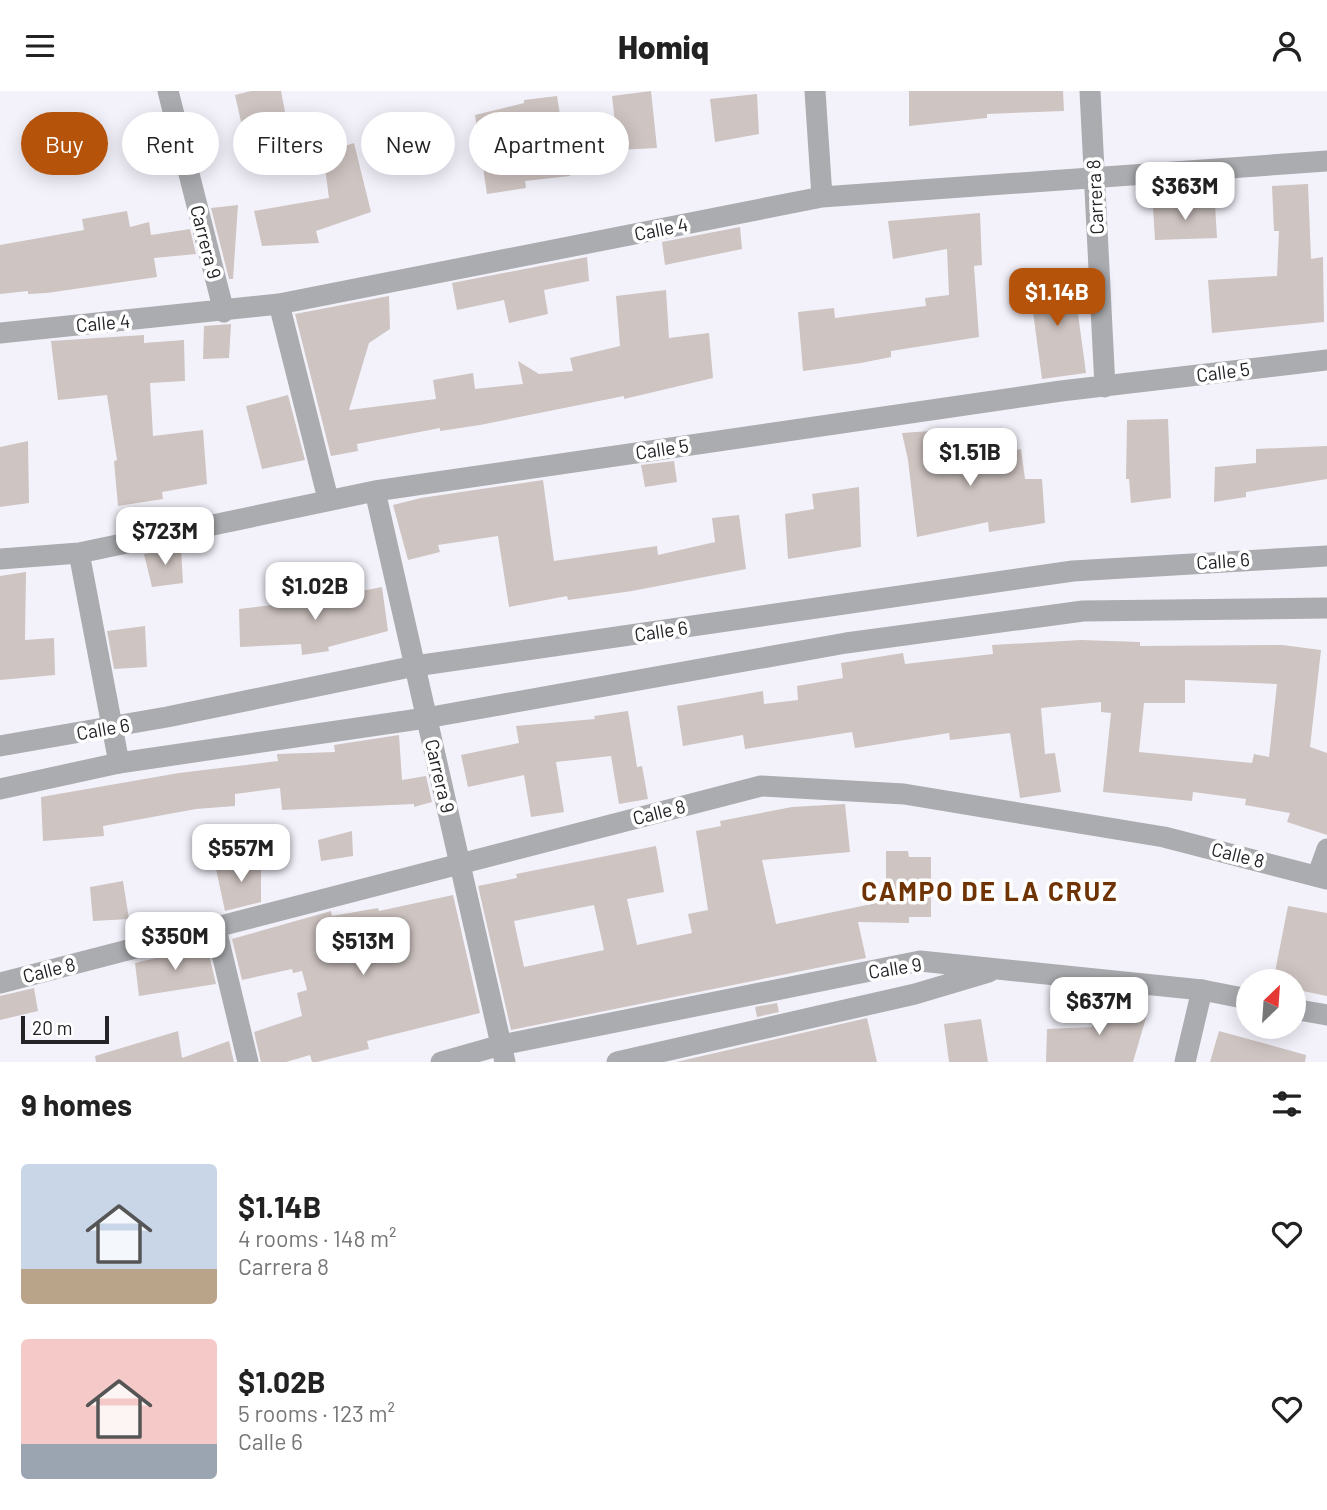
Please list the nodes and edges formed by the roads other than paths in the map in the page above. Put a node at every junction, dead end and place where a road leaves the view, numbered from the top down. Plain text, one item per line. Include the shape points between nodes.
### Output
1 (168, 91) edge
2 (815, 91) edge
3 (1090, 91) edge
4 (1327, 161) edge
5 (1093, 179) junction
6 (822, 197) junction
7 (279, 304) junction
8 (224, 312) junction
9 (0, 333) edge
10 (1327, 360) edge
11 (1105, 387) junction
12 (375, 491) junction
13 (328, 499) junction
14 (79, 553) junction
15 (1327, 556) edge
16 (0, 559) edge
17 (1327, 608) edge
18 (415, 666) junction
19 (426, 717) junction
20 (110, 727) junction
21 (0, 746) edge
22 (119, 763) junction
23 (0, 789) edge
24 (1327, 849) edge
25 (459, 862) junction
26 (1322, 876) edge
27 (216, 929) junction
28 (1003, 968) junction
29 (0, 983) edge
30 (1202, 990) junction
31 (1236, 997) edge
32 (1306, 1012) edge
33 (1327, 1016) edge
34 (503, 1054) edge
35 (248, 1062) edge
36 (441, 1062) edge
37 (617, 1062) edge
38 (1185, 1062) edge

1 - 8 street, Carrera 9
2 - 6 street
3 - 5 street, Carrera 8
4 - 5 street, Calle 4
5 - 6 street, Calle 4
5 - 11 street, Carrera 8
6 - 7 street, Calle 4
7 - 8 street, Calle 4
7 - 13 street
8 - 9 street, Calle 4
10 - 11 street, Calle 5
11 - 12 street, Calle 5
12 - 13 street, Calle 5
12 - 18 street, Carrera 9
13 - 14 street, Calle 5
14 - 16 street, Calle 5
14 - 20 street
15 - 18 street, Calle 6 via 1073,571
17 - 19 street, Calle 6 via 1083,611 846,643
18 - 19 street, Carrera 9
18 - 20 street, Calle 6
19 - 22 street, Calle 6
19 - 25 street, Carrera 9
20 - 21 street, Calle 6
20 - 22 street
22 - 23 street, Calle 6
24 - 26 street
25 - 26 street, Calle 8 via 761,786 904,794 1164,837
25 - 27 street, Calle 8
25 - 34 street, Carrera 9
27 - 29 street, Calle 8
27 - 35 street
28 - 30 street
28 - 34 street, Calle 9 via 920,961
28 - 37 street, Calle 9 via 915,994
30 - 31 street
30 - 38 street
32 - 33 street
34 - 36 street, Calle 9

